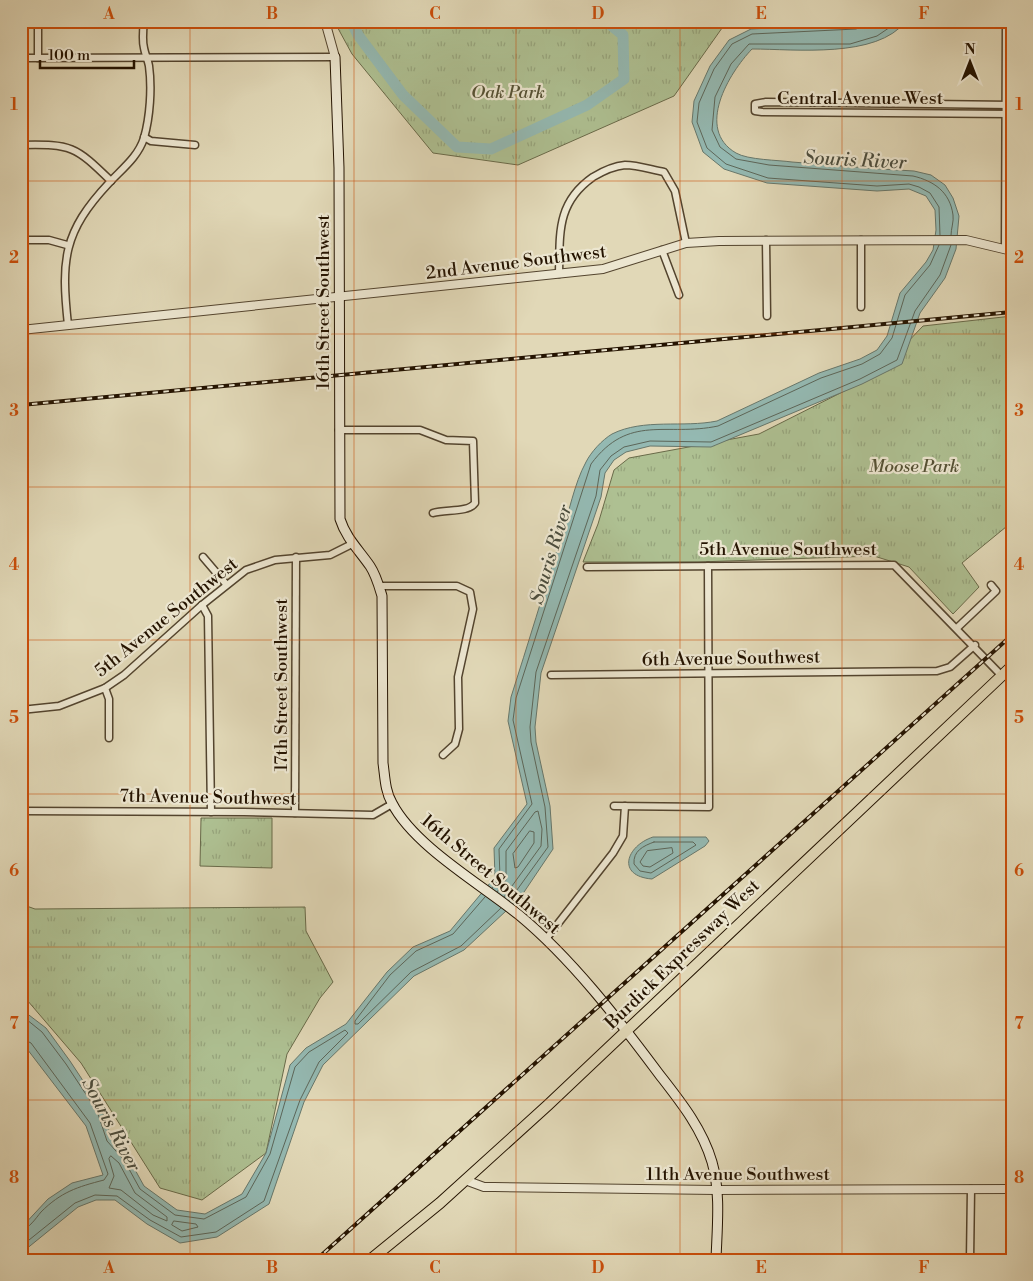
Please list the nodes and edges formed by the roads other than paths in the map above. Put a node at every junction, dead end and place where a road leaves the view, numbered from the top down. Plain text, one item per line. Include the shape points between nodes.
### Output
1 (38, 21) edge
2 (144, 21) edge
3 (325, 21) edge
4 (1006, 21) edge
5 (335, 57) junction
6 (21, 58) edge
7 (38, 58) junction
8 (147, 58) junction
9 (1009, 105) edge
10 (1009, 114) edge
11 (144, 137) junction
12 (21, 145) edge
13 (195, 145) dead end
14 (111, 181) junction
15 (1009, 184) edge
16 (21, 240) edge
17 (766, 240) junction
18 (862, 240) junction
19 (686, 243) junction
20 (68, 246) junction
21 (662, 250) junction
22 (1008, 250) edge
23 (559, 274) junction
24 (679, 295) dead end
25 (340, 298) junction
26 (861, 307) dead end
27 (767, 316) dead end
28 (68, 325) junction
29 (21, 330) edge
30 (339, 430) junction
31 (433, 513) dead end
32 (352, 544) junction
33 (203, 556) dead end
34 (296, 557) junction
35 (708, 566) junction
36 (587, 567) dead end
37 (226, 584) junction
38 (991, 585) dead end
39 (379, 586) junction
40 (202, 605) junction
41 (957, 628) junction
42 (975, 645) junction
43 (1012, 666) edge
44 (709, 673) junction
45 (551, 675) dead end
46 (1001, 675) junction
47 (105, 688) junction
48 (21, 710) edge
49 (109, 738) dead end
50 (443, 755) dead end
51 (392, 804) junction
52 (614, 806) dead end
53 (625, 806) junction
54 (21, 811) edge
55 (211, 812) junction
56 (295, 813) junction
57 (546, 939) junction
58 (626, 1029) junction
59 (465, 1180) junction
60 (971, 1189) junction
61 (1012, 1189) edge
62 (716, 1190) junction
63 (370, 1260) edge
64 (716, 1260) edge
65 (970, 1260) edge

1 - 7 street
2 - 8 street via 143,46
3 - 5 street
4 - 9 street
5 - 8 street
5 - 25 main road, 16th Street Southwest
6 - 7 street
7 - 8 street
8 - 11 street via 149,107
9 - 10 street
9 - 10 street, Central Avenue West via 755,104 755,110 762,112
10 - 15 street
11 - 13 street via 151,141
11 - 14 street via 130,162
12 - 14 street via 52,144 72,148
14 - 20 street via 77,225
15 - 22 street
16 - 20 street via 49,240
17 - 18 street, 2nd Avenue Southwest
17 - 19 street, 2nd Avenue Southwest
17 - 27 street
18 - 22 street, 2nd Avenue Southwest via 966,240
18 - 26 street
19 - 21 street, 2nd Avenue Southwest
19 - 23 street via 675,191 664,172 625,165 604,170 569,200 563,212
20 - 28 street via 63,282
21 - 23 street, 2nd Avenue Southwest via 603,269
21 - 24 street
23 - 25 street, 2nd Avenue Southwest
25 - 28 street, 2nd Avenue Southwest
25 - 30 main road, 16th Street Southwest
28 - 29 street, 2nd Avenue Southwest
30 - 31 street via 420,430 446,440 473,441 475,503 465,510 445,509
30 - 32 main road, 16th Street Southwest via 340,519
32 - 34 street, 5th Avenue Southwest via 330,555
32 - 39 main road via 370,567
33 - 37 street
34 - 37 street, 5th Avenue Southwest via 246,570
34 - 56 street, 17th Street Southwest
35 - 36 street, 5th Avenue Southwest
35 - 41 street, 5th Avenue Southwest via 894,565
35 - 44 street
37 - 40 street, 5th Avenue Southwest
38 - 41 street via 996,591
39 - 50 street via 457,586 470,592 473,609 458,677 460,730 455,744
39 - 51 main road, 16th Street Southwest via 384,609 383,763
40 - 47 street, 5th Avenue Southwest
40 - 55 street via 208,616
41 - 42 street, 5th Avenue Southwest
42 - 44 street, 6th Avenue Southwest via 945,670
42 - 46 street, 5th Avenue Southwest
43 - 46 main road, Burdick Expressway West
44 - 45 street, 6th Avenue Southwest
44 - 53 street via 709,807
46 - 58 main road, Burdick Expressway West
47 - 48 street, 5th Avenue Southwest via 59,706
47 - 49 street via 109,699
51 - 56 street, 7th Avenue Southwest via 373,815
51 - 57 main road, 16th Street Southwest via 432,848
52 - 53 street
53 - 57 street via 623,836 613,853
54 - 55 street, 7th Avenue Southwest
55 - 56 street, 7th Avenue Southwest
57 - 58 main road, 16th Street Southwest
58 - 59 main road, Burdick Expressway West
58 - 62 main road, 16th Street Southwest via 698,1129 712,1162
59 - 62 street, 11th Avenue Southwest via 484,1187
59 - 63 main road, Burdick Expressway West
60 - 61 street, 11th Avenue Southwest
60 - 62 street, 11th Avenue Southwest
60 - 65 street
62 - 64 main road, 16th Street Southwest

